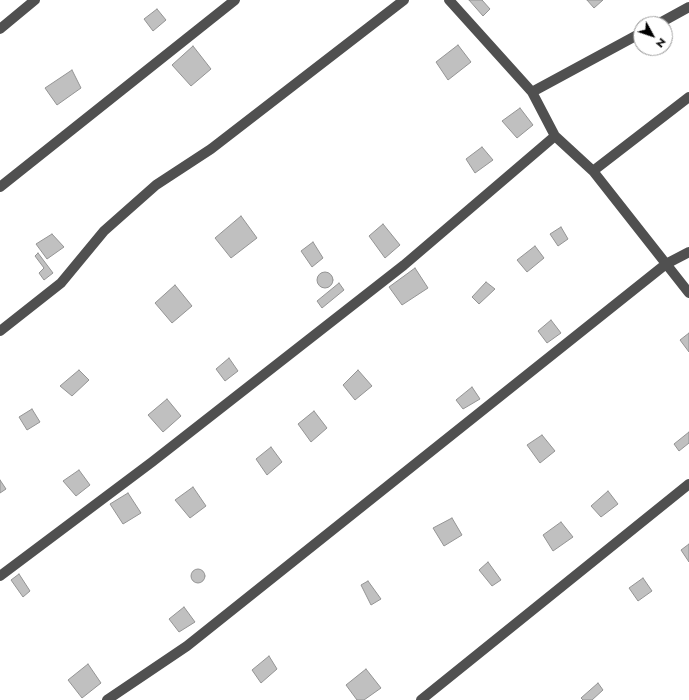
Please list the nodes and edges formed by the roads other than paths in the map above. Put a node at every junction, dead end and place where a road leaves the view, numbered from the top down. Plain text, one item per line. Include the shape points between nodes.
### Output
1 (35, 0) edge
2 (235, 0) edge
3 (404, 0) edge
4 (449, 0) edge
5 (689, 7) edge
6 (673, 16) edge
7 (0, 28) edge
8 (633, 37) edge
9 (532, 92) junction
10 (689, 96) edge
11 (555, 136) junction
12 (593, 171) junction
13 (0, 187) edge
14 (689, 252) edge
15 (666, 264) junction
16 (689, 293) edge
17 (0, 331) edge
18 (689, 484) edge
19 (0, 576) edge
20 (107, 700) edge
21 (421, 700) edge

1 - 7 street
2 - 13 street
3 - 17 street via 211,149 156,185 104,231 61,283
4 - 9 street
5 - 6 street
8 - 9 street
9 - 11 street
10 - 12 street
11 - 12 street
11 - 19 street via 397,270 152,462
12 - 15 street
14 - 15 street
15 - 16 street
15 - 20 street via 187,646
18 - 21 street

